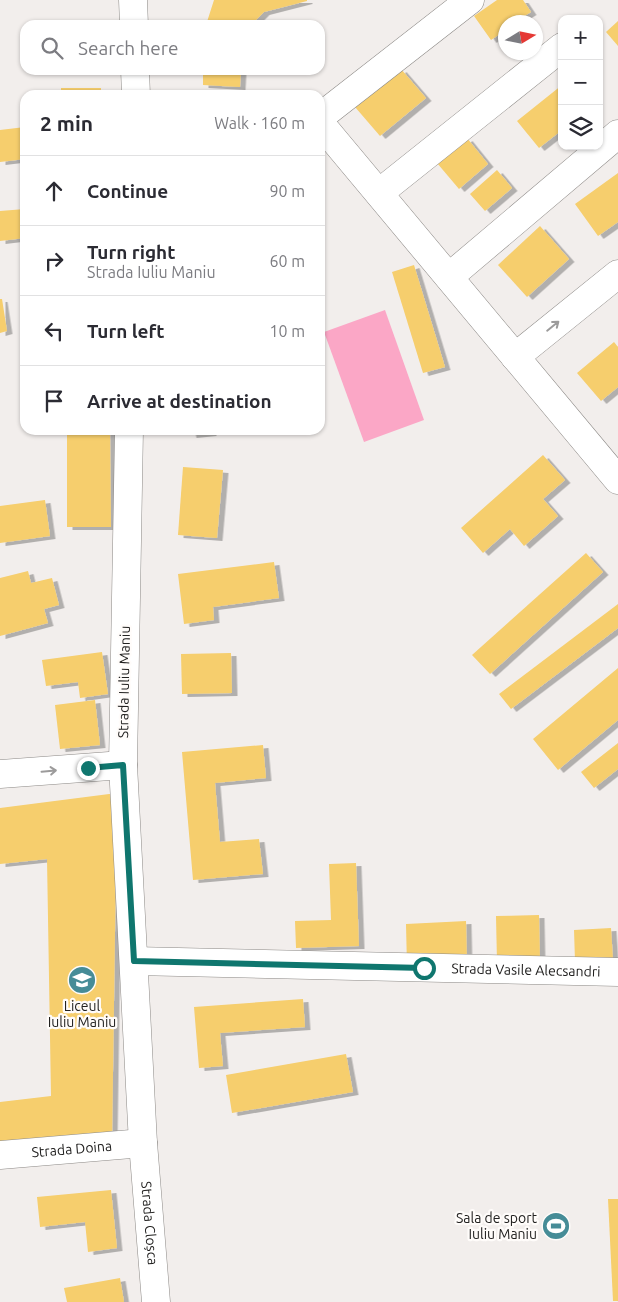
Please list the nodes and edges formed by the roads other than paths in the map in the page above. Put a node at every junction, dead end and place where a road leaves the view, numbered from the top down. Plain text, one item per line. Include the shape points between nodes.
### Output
1 (133, 0) edge
2 (470, 0) edge
3 (134, 20) edge
4 (558, 50) edge
5 (135, 75) edge
6 (136, 90) edge
7 (325, 113) edge
8 (325, 129) edge
9 (618, 134) edge
10 (379, 194) junction
11 (618, 274) edge
12 (449, 277) junction
13 (515, 357) junction
14 (129, 435) edge
15 (618, 480) edge
16 (123, 765) junction
17 (0, 774) edge
18 (134, 961) junction
19 (618, 972) edge
20 (143, 1143) junction
21 (0, 1155) edge
22 (156, 1302) edge

1 - 3 street
2 - 7 street
4 - 10 street
5 - 6 street
8 - 10 street
9 - 12 street
10 - 12 street
13 -> 11 street
12 - 13 street
13 - 15 street
14 - 16 street, Strada Iuliu Maniu
17 -> 16 street
16 - 18 street, Strada Iuliu Maniu
18 - 19 street, Strada Vasile Alecsandri
18 - 20 street, Strada Iuliu Maniu
20 - 21 street, Strada Doina
20 - 22 street, Strada Cloșca

